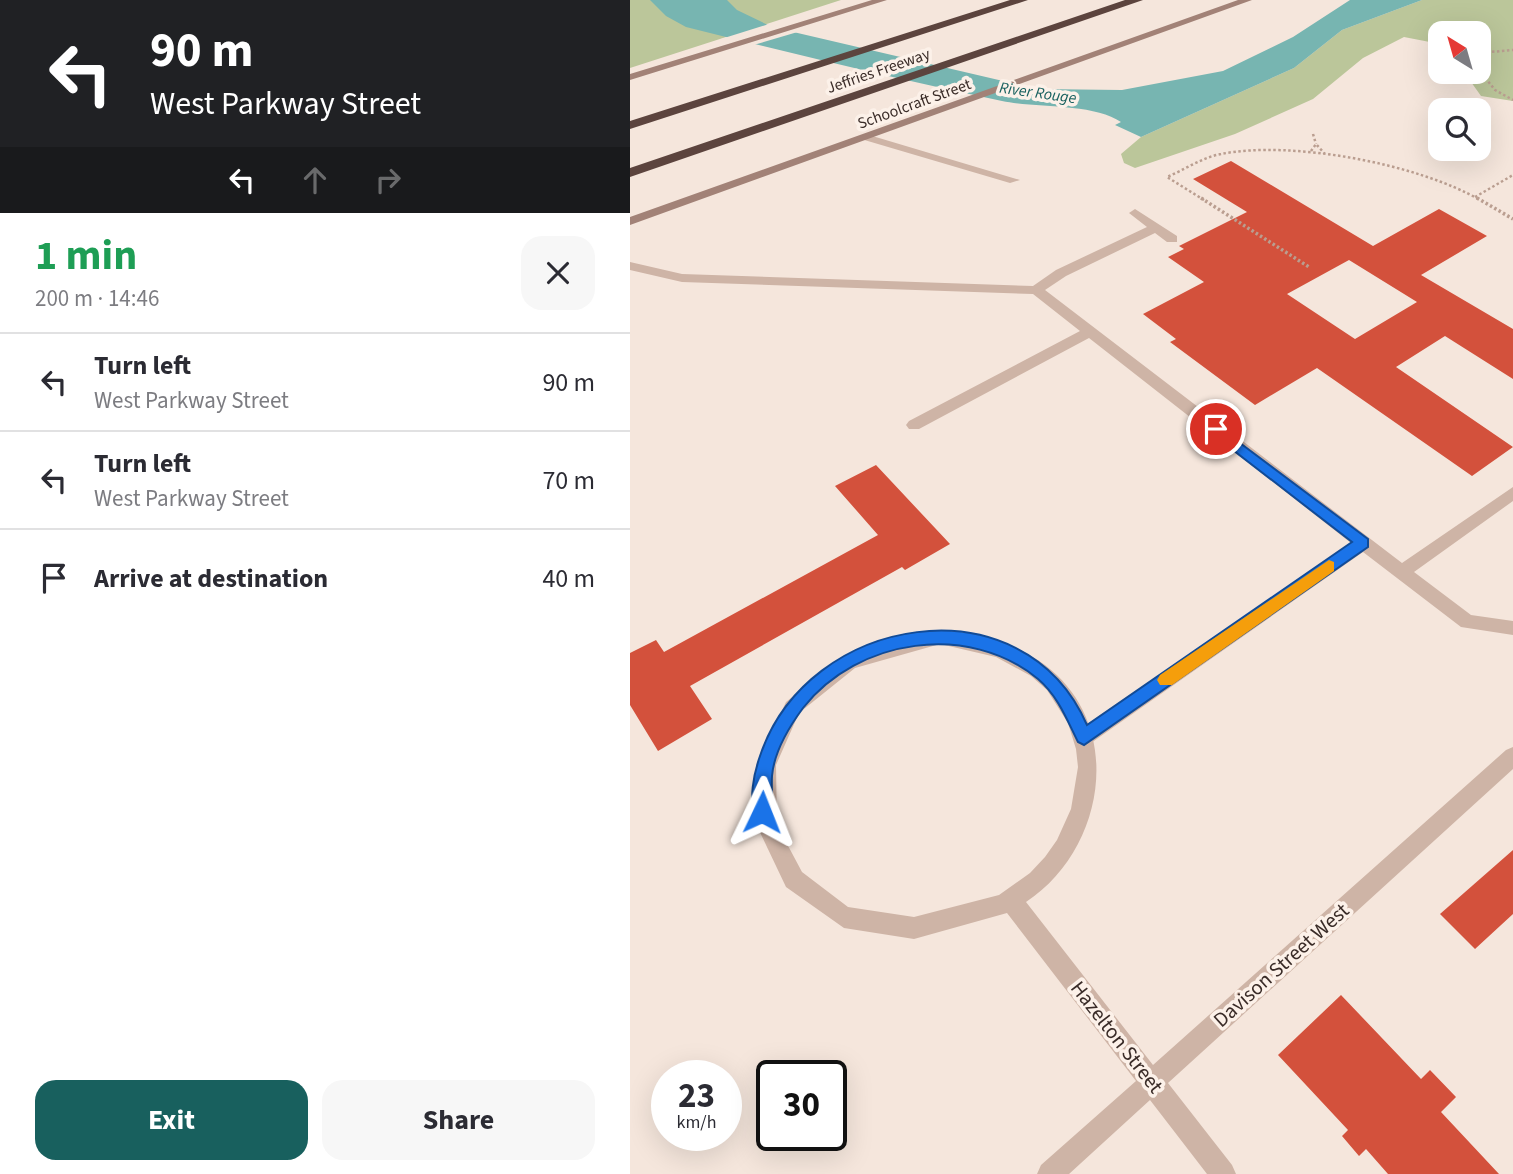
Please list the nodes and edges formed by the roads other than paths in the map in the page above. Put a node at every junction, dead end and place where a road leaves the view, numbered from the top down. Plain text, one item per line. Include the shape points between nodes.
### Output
1 (882, 0) edge
2 (1137, 0) edge
3 (1247, 0) edge
4 (1020, 1) edge
5 (630, 77) edge
6 (630, 125) edge
7 (866, 136) junction
8 (630, 173) edge
9 (1014, 180) dead end
10 (1135, 213) dead end
11 (630, 221) edge
12 (1156, 228) junction
13 (1172, 239) dead end
14 (630, 266) edge
15 (1036, 290) junction
16 (1090, 332) junction
17 (914, 425) dead end
18 (1513, 493) edge
19 (1363, 543) junction
20 (1402, 572) junction
21 (1513, 628) edge
22 (1084, 737) junction
23 (1513, 756) edge
24 (1011, 900) junction
25 (1152, 1082) junction
26 (1049, 1174) edge
27 (1223, 1174) edge

1 - 5 main road
2 - 8 highway, Jeffries Freeway
3 - 7 main road, Schoolcraft Street
4 - 6 highway, Jeffries Freeway
7 - 9 street
7 - 11 main road, Schoolcraft Street
10 - 12 street
12 - 13 street
12 - 15 street via 1061,273
14 - 15 street via 682,278
15 - 16 street
16 - 17 street
16 - 19 street
18 - 20 street
19 - 20 street
19 - 22 street
20 - 21 street via 1467,622
22 - 24 street via 1087,786 1071,836 1035,882
22 - 24 street via 1069,703 1045,675 1003,650 940,637 901,641 862,653 827,674 798,702 776,735 763,773 762,812 773,850 796,884 830,910 873,926 920,929 967,920
23 - 25 street, Davison Street West
24 - 25 street, Hazelton Street
25 - 26 street, Davison Street West
25 - 27 street, Hazelton Street

